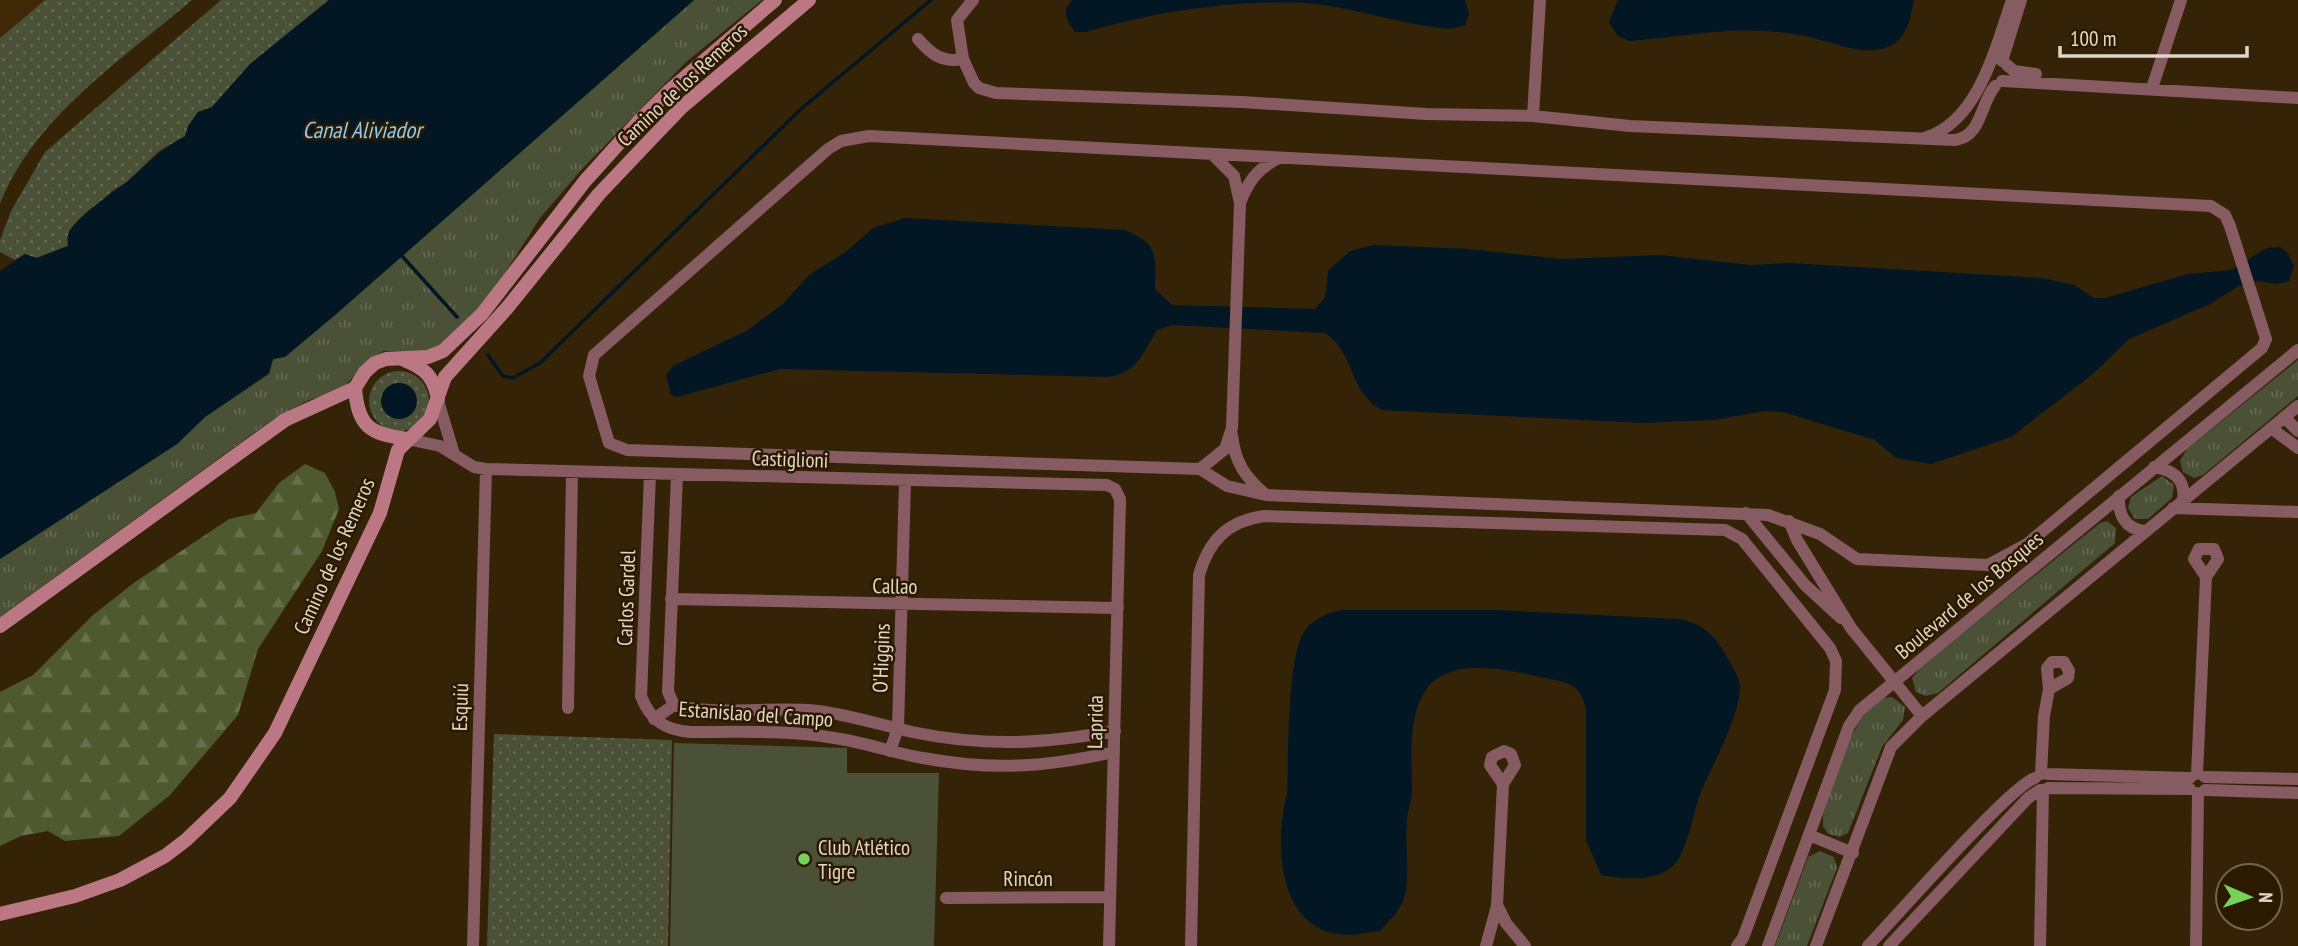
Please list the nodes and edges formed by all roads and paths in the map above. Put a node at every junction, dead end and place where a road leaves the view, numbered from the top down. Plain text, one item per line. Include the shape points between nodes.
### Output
1 (775, 0) edge
2 (808, 0) edge
3 (973, 0) edge
4 (1540, 0) edge
5 (2012, 0) edge
6 (2021, 0) edge
7 (2180, 0) edge
8 (918, 39) dead end
9 (963, 59) junction
10 (2000, 62) junction
11 (1982, 78) junction
12 (1999, 83) junction
13 (2153, 85) junction
14 (2298, 90) edge
15 (2298, 98) edge
16 (1533, 116) junction
17 (1927, 137) junction
18 (1212, 154) junction
19 (1280, 158) junction
20 (1240, 203) junction
21 (2298, 350) edge
22 (400, 358) junction
23 (355, 388) junction
24 (438, 401) junction
25 (2298, 405) edge
26 (2284, 417) junction
27 (1232, 428) junction
28 (2271, 428) junction
29 (2298, 431) edge
30 (407, 439) junction
31 (2298, 448) edge
32 (455, 455) junction
33 (2154, 467) junction
34 (486, 469) junction
35 (1200, 469) junction
36 (572, 472) junction
37 (650, 474) junction
38 (677, 475) junction
39 (905, 482) junction
40 (1266, 495) junction
41 (2119, 496) junction
42 (1120, 499) joint
43 (2178, 504) junction
44 (2298, 512) edge
45 (1746, 513) junction
46 (1789, 521) junction
47 (2145, 531) junction
48 (2206, 577) dead end
49 (671, 600) junction
50 (901, 606) junction
51 (1118, 608) junction
52 (0, 626) edge
53 (1851, 628) junction
54 (1894, 682) junction
55 (2049, 689) dead end
56 (674, 705) junction
57 (568, 708) dead end
58 (1922, 716) junction
59 (654, 719) junction
60 (898, 728) junction
61 (1115, 731) junction
62 (890, 751) junction
63 (1114, 752) junction
64 (2298, 779) edge
65 (2042, 782) junction
66 (1503, 784) dead end
67 (2198, 784) junction
68 (2298, 793) edge
69 (1809, 835) junction
70 (1853, 853) junction
71 (1110, 897) junction
72 (946, 898) dead end
73 (1497, 905) junction
74 (0, 914) edge
75 (473, 946) edge
76 (1109, 946) edge
77 (1191, 946) edge
78 (1486, 946) edge
79 (1525, 946) edge
80 (1737, 946) edge
81 (1768, 946) edge
82 (1816, 946) edge
83 (1868, 946) edge
84 (1889, 946) edge
85 (2040, 946) edge
86 (2196, 946) edge

1 - 22 main road, Camino de los Remeros via 670,90 612,150 468,330 443,351 428,357
2 - 24 main road, Camino de los Remeros via 682,107 599,194 445,377
3 - 9 street via 957,20
4 - 16 street
5 - 10 street
6 - 10 street
7 - 13 street
8 - 9 street via 936,57
9 - 16 street via 974,83 996,93
10 - 11 street
10 - 12 street
10 - 13 street via 2023,73
11 - 12 street via 1986,85
11 - 17 street via 1954,120
12 - 13 street
12 - 17 street via 1968,136 1955,140
13 - 14 street
13 - 15 street
16 - 17 street via 1630,126
18 - 19 street
18 - 20 street via 1234,176
18 - 35 street via 869,136 841,141 589,364 609,443 618,449
19 - 20 street via 1252,178
19 - 46 street via 2211,206 2225,215 2264,329 2262,348 2027,544 2000,561 1972,565 1857,559 1820,534
20 - 27 street
21 - 33 street, Boulevard de los Bosques
22 - 23 main road, Camino de los Remeros via 375,363
22 - 24 main road via 421,366 429,375
23 - 30 main road via 356,405 367,426 385,436
23 - 52 main road, Camino de los Remeros via 285,420
24 - 30 main road, Camino de los Remeros via 430,419
24 - 32 street
25 - 26 street
26 - 28 street
26 - 29 street
27 - 35 street via 1225,449
27 - 40 street via 1237,462 1249,481
28 - 31 street
28 - 43 street
30 - 32 street, Castiglioni via 440,446
30 - 74 main road, Camino de los Remeros via 398,450 380,513 275,733 230,798 186,840 135,872 75,896
32 - 34 street, Castiglioni
33 - 41 street, Boulevard de los Bosques
33 - 43 street via 2178,477 2184,492
34 - 36 street, Castiglioni
34 - 75 street, Esquiú
35 - 40 street via 1227,486
36 - 37 street, Castiglioni
36 - 57 street
37 - 38 street, Castiglioni
37 - 59 street, Carlos Gardel via 641,696
38 - 39 street, Castiglioni
38 - 49 street
39 - 42 street, Castiglioni via 1107,485
39 - 50 street, O'Higgins
40 - 45 street
41 - 47 street via 2124,521
41 - 54 street, Boulevard de los Bosques
42 - 51 street, Laprida
43 - 44 street
43 - 47 street
45 - 46 street
45 - 53 street via 1805,585
46 - 53 street
47 - 58 street
48 - 67 street
49 - 50 street, Callao
49 - 56 street via 668,692
50 - 51 street, Callao
50 - 60 street, O'Higgins
51 - 61 street, Laprida
53 - 54 street
54 - 58 street
54 - 69 street, Boulevard de los Bosques via 1860,710 1849,726
55 - 65 street
56 - 59 street, Estanislao del Campo
56 - 60 street, Estanislao del Campo via 819,711
58 - 70 street via 1891,747
59 - 62 street, Estanislao del Campo via 674,731 794,733
60 - 61 street, Estanislao del Campo via 959,740 1012,743 1054,742
60 - 62 street, O'Higgins
61 - 63 street, Laprida
62 - 63 street, Estanislao del Campo via 968,765 1019,768
63 - 71 street, Laprida
64 - 67 street
65 - 67 street
65 - 83 street via 2025,784
65 - 84 street
65 - 85 street
66 - 73 street
67 - 68 street
67 - 86 street
69 - 70 street
69 - 81 street, Boulevard de los Bosques
70 - 82 street
71 - 72 street, Rincón
71 - 76 street, Laprida
73 - 78 street
73 - 79 street
77 - 80 street via 1199,575 1204,556 1221,534 1246,518 1264,516 1725,530 1742,539 1830,648 1837,675

